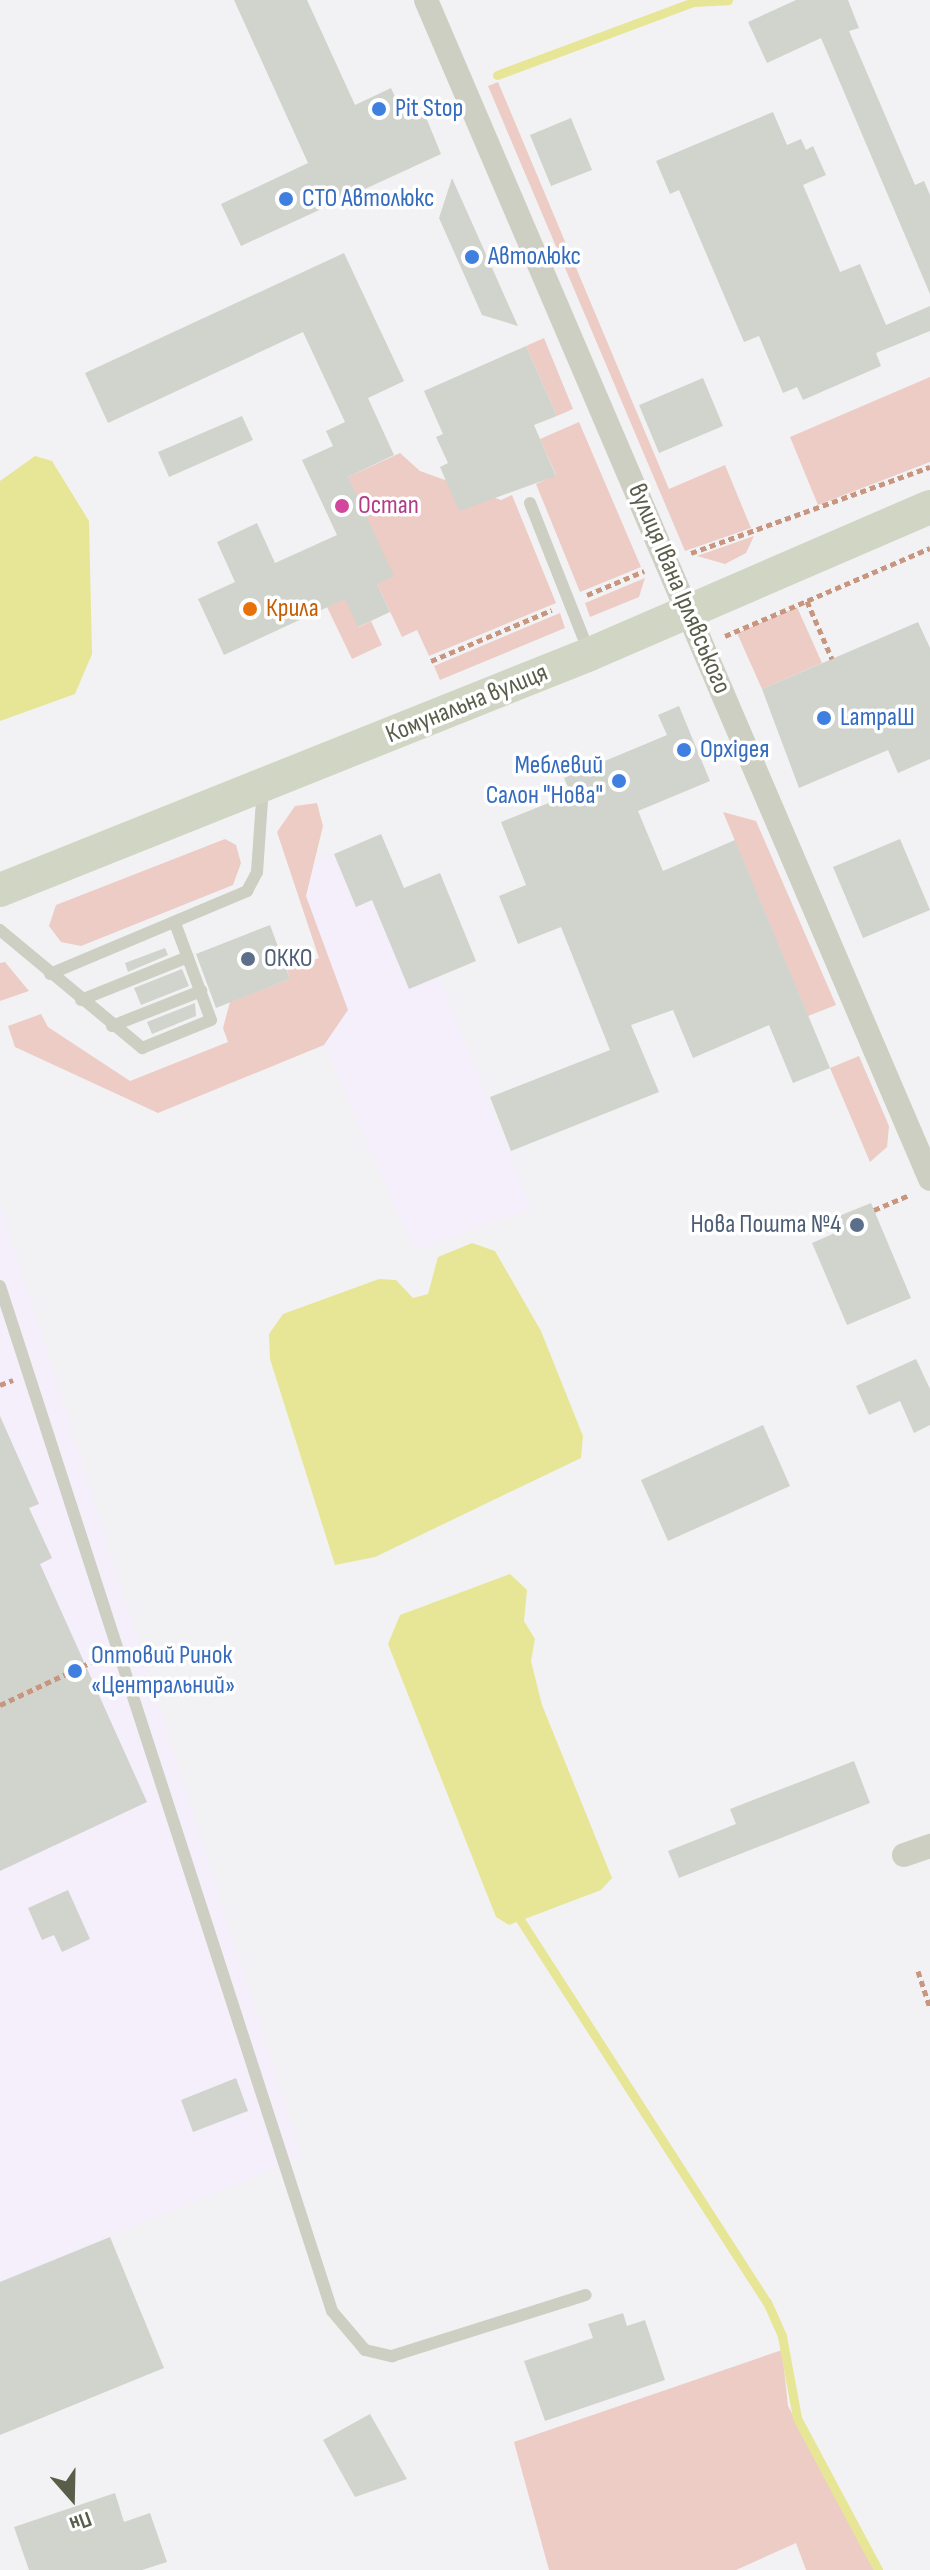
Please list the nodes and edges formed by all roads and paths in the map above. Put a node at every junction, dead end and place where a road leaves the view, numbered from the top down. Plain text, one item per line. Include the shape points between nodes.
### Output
1 (426, 0) edge
2 (530, 503) dead end
3 (930, 507) edge
4 (930, 548) edge
5 (807, 601) junction
6 (689, 613) junction
7 (703, 646) junction
8 (590, 654) junction
9 (832, 659) dead end
10 (263, 787) junction
11 (0, 890) edge
12 (175, 923) junction
13 (0, 930) edge
14 (188, 957) junction
15 (50, 974) junction
16 (201, 991) junction
17 (81, 1000) junction
18 (112, 1026) junction
19 (923, 1186) edge
20 (874, 1210) dead end
21 (0, 1286) edge
22 (118, 1650) junction
23 (0, 1705) edge
24 (930, 1846) edge
25 (904, 1855) dead end
26 (918, 1971) dead end
27 (930, 2007) edge
28 (586, 2295) dead end

1 - 6 street, вулиця Івана Ірлявського
2 - 8 lane
3 - 6 main road, Комунальна вулиця
4 - 5 path
5 - 7 path
5 - 9 path
6 - 7 street, вулиця Івана Ірлявського
6 - 8 main road, Комунальна вулиця
7 - 19 street, вулиця Івана Ірлявського
8 - 10 main road, Комунальна вулиця
10 - 11 main road, Комунальна вулиця
10 - 12 lane via 252,886
12 - 14 lane
12 - 15 lane
13 - 15 lane
14 - 16 lane
14 - 17 lane
15 - 17 lane
16 - 18 lane
16 - 18 lane via 211,1016 206,1025 142,1048
17 - 18 lane
19 - 20 path
21 - 22 lane
22 - 23 path
22 - 28 lane via 343,2329 365,2350 417,2354
24 - 25 street
26 - 27 path

